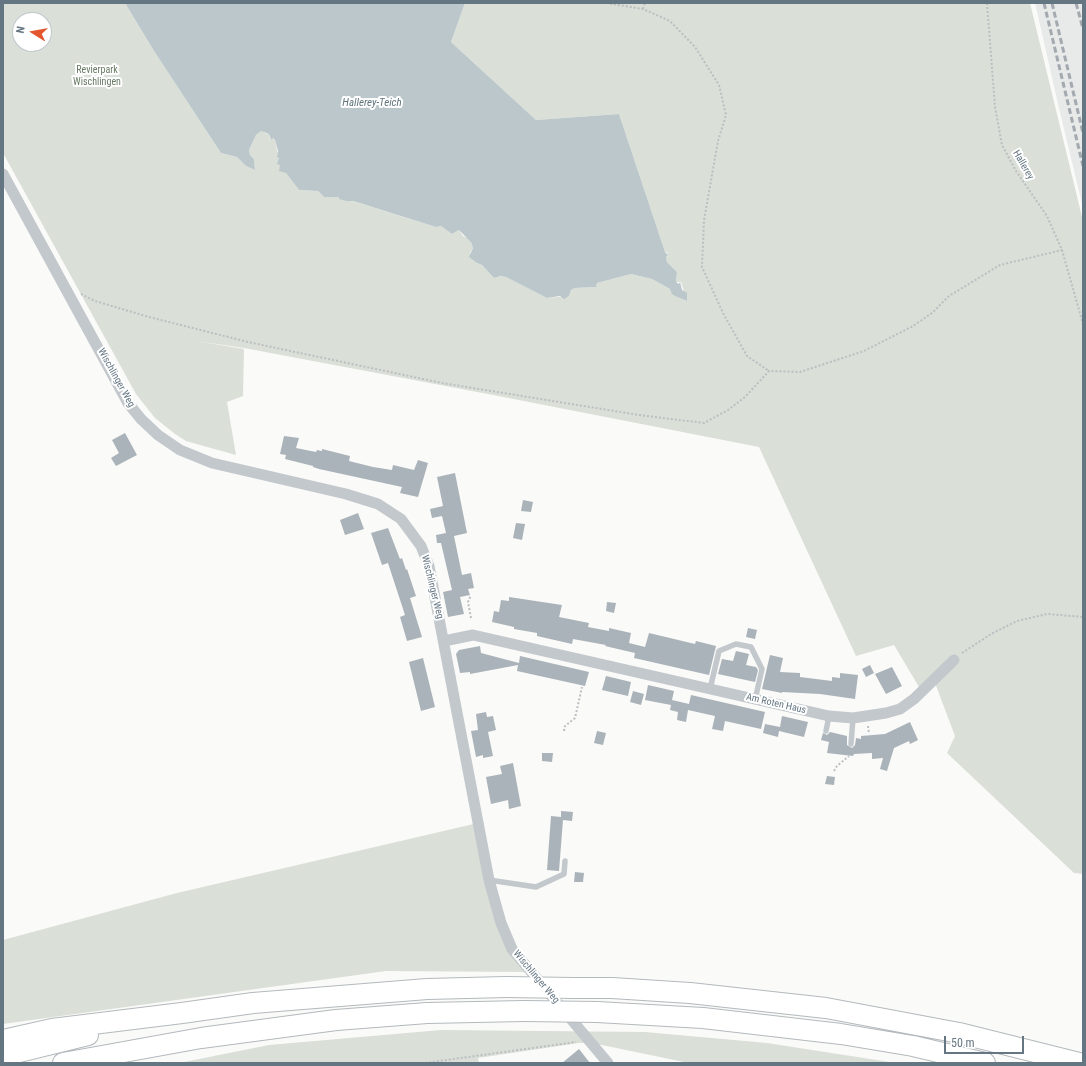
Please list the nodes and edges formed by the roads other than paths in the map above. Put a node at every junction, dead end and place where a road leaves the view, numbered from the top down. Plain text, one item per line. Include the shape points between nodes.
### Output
1 (3, 174) edge
2 (444, 641) junction
3 (954, 660) road end
4 (710, 689) junction
5 (755, 700) junction
6 (828, 716) junction
7 (853, 718) junction
8 (826, 731) dead end
9 (851, 744) dead end
10 (566, 861) dead end
11 (489, 880) junction
12 (182, 1013) junction
13 (3, 1040) edge
14 (134, 1050) junction
15 (3, 1056) edge
16 (63, 1063) edge
17 (98, 1063) edge
18 (608, 1063) edge
19 (985, 1063) edge
20 (1079, 1063) edge

1 - 2 street, Wischlinger Weg via 128,403 141,419 170,444 193,456 212,463 346,494 378,504 401,519 421,546 429,566
2 - 4 street, Am Roten Haus via 473,635
2 - 11 street, Wischlinger Weg
3 - 7 street, Am Roten Haus via 914,699 900,709
4 - 5 street, Am Roten Haus
4 - 5 lane via 719,651 736,644 751,647 762,669
5 - 6 street, Am Roten Haus
6 - 7 street, Am Roten Haus
6 - 8 lane
7 - 9 lane
10 - 11 lane via 564,874 536,887
11 - 18 street, Wischlinger Weg via 501,923 512,949
12 - 13 highway via 52,1029
12 - 15 highway
12 - 20 highway, bridge via 333,995 506,987 612,988 690,993 826,1008 959,1033
14 - 16 highway
14 - 17 highway
14 - 19 highway, bridge via 201,1038 336,1020 427,1013 597,1012 703,1018 841,1034 913,1046

